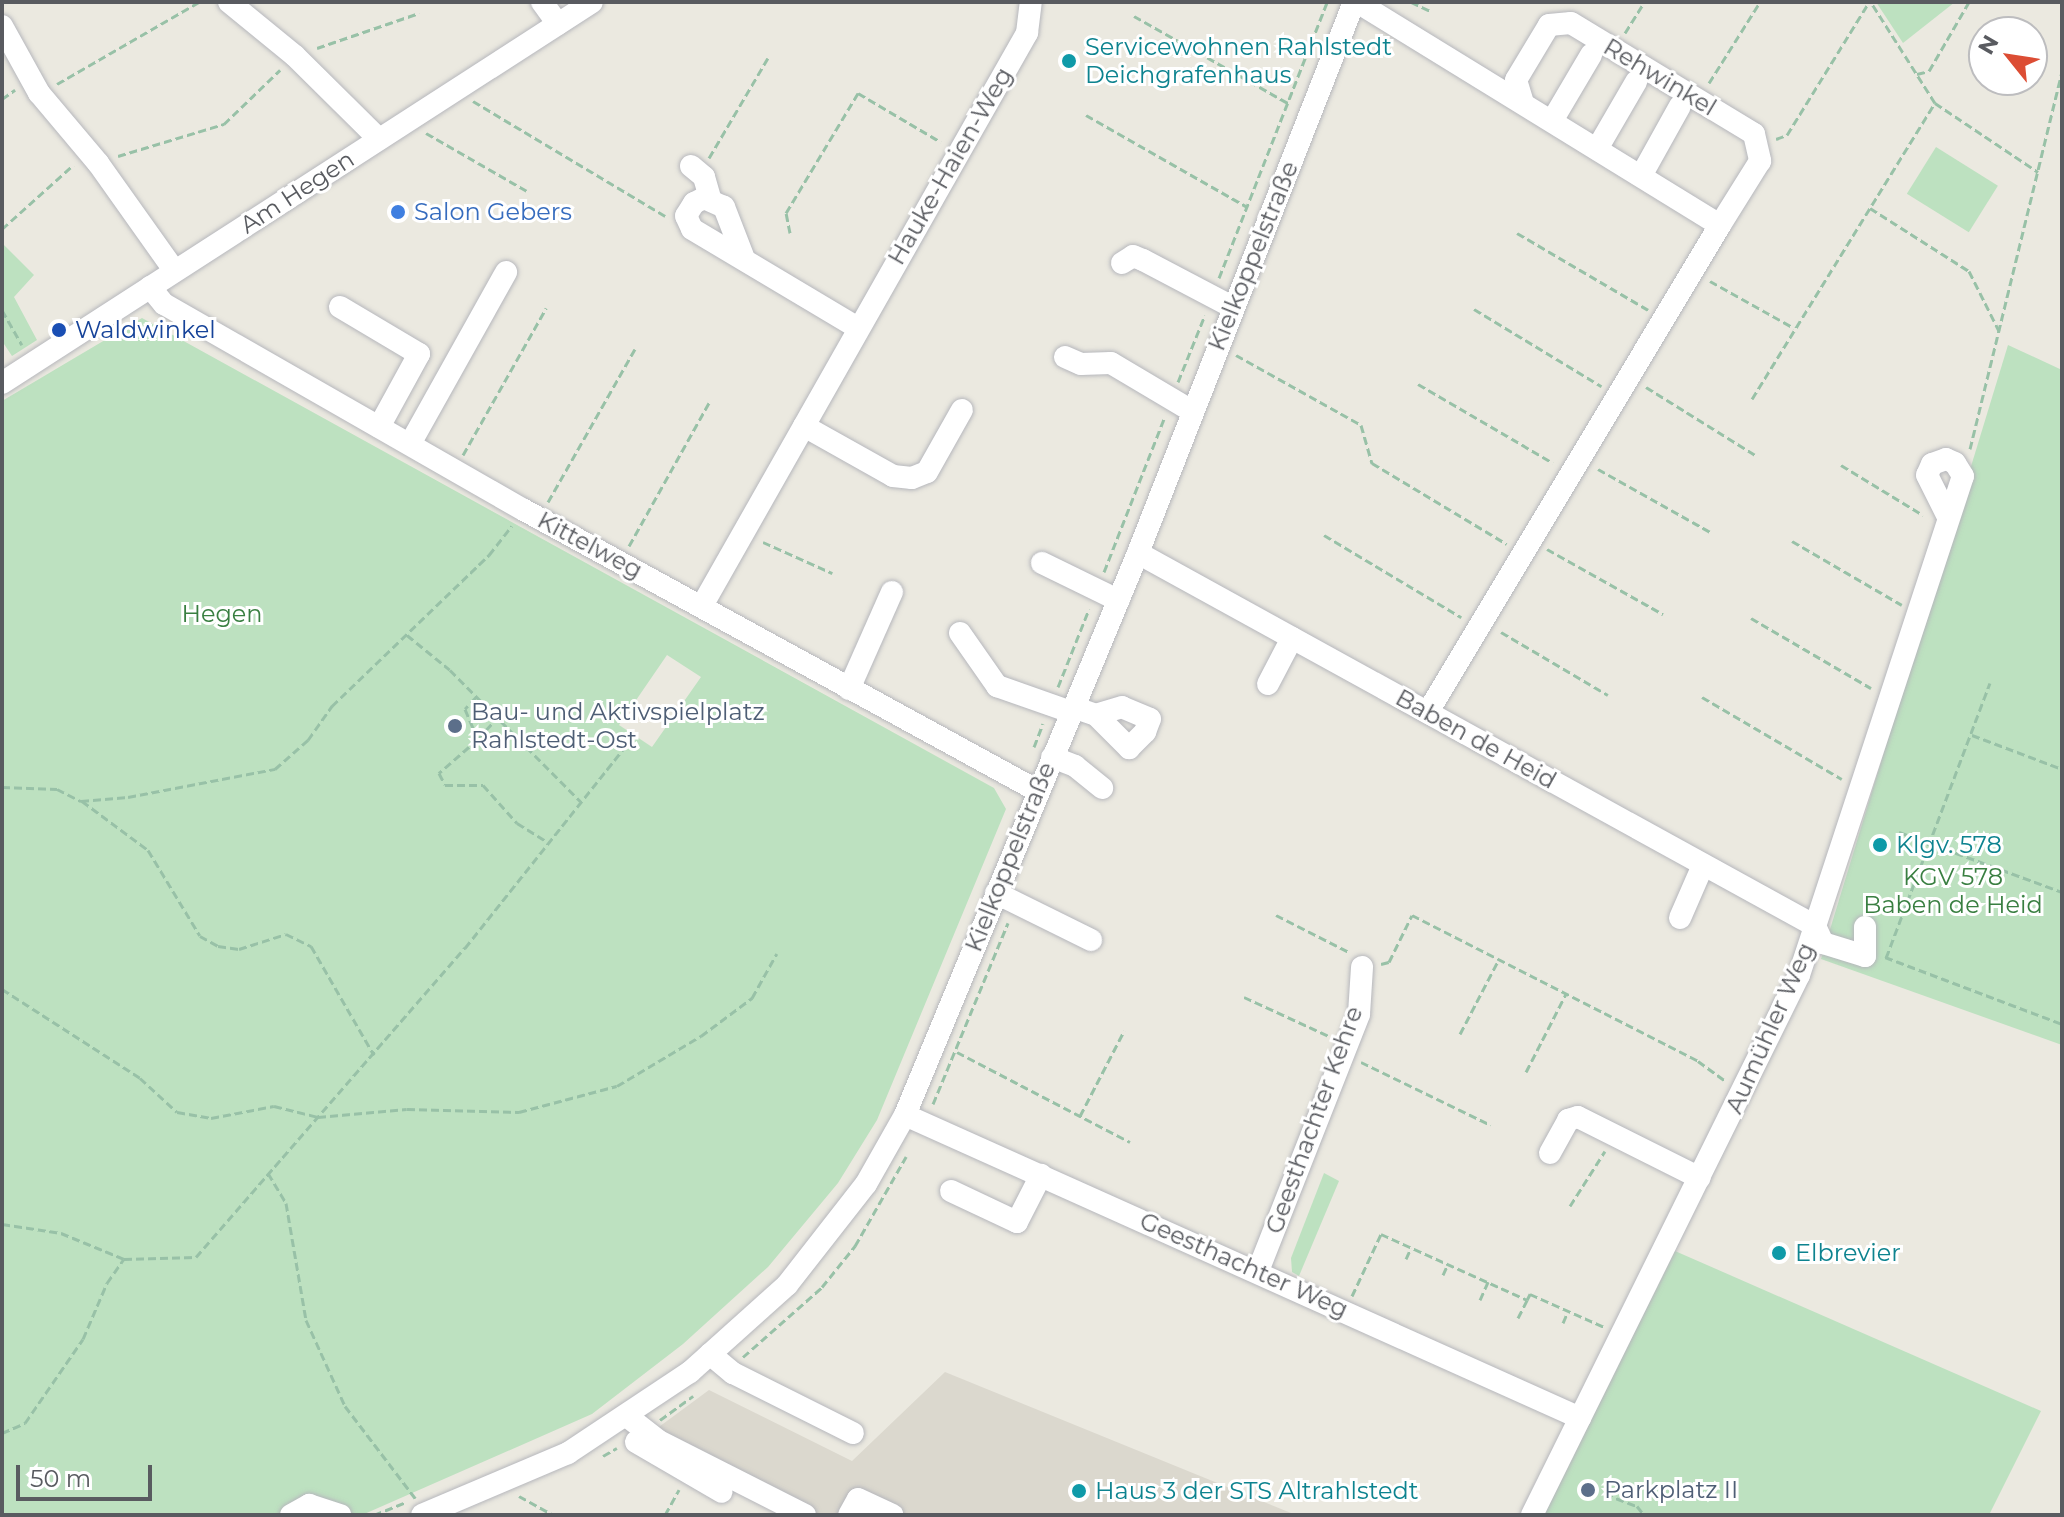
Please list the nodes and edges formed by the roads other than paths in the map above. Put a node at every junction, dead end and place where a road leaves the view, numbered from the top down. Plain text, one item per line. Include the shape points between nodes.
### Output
1 (229, 2) edge
2 (542, 2) edge
3 (592, 2) edge
4 (1031, 2) edge
5 (1355, 2) edge
6 (558, 24) junction
7 (2, 26) edge
8 (1591, 55) dead end
9 (1636, 82) dead end
10 (1523, 103) junction
11 (1690, 103) junction
12 (1552, 121) junction
13 (379, 139) junction
14 (1597, 149) junction
15 (698, 166) road end
16 (1641, 176) junction
17 (710, 198) junction
18 (1720, 225) junction
19 (743, 256) junction
20 (1122, 263) dead end
21 (174, 270) junction
22 (506, 272) dead end
23 (150, 287) junction
24 (340, 307) dead end
25 (1232, 307) junction
26 (858, 328) junction
27 (1065, 357) dead end
28 (2, 383) edge
29 (962, 410) dead end
30 (1192, 411) junction
31 (804, 426) junction
32 (379, 427) junction
33 (410, 444) junction
34 (1945, 521) junction
35 (1138, 553) junction
36 (1042, 563) dead end
37 (892, 592) dead end
38 (1118, 600) junction
39 (703, 604) junction
40 (960, 633) dead end
41 (1292, 638) junction
42 (1268, 684) dead end
43 (849, 689) junction
44 (1065, 708) junction
45 (1428, 712) junction
46 (1096, 715) dead end
47 (1052, 757) junction
48 (1108, 782) dead end
49 (1029, 786) junction
50 (1703, 865) junction
51 (996, 893) junction
52 (1680, 918) dead end
53 (1815, 926) junction
54 (1865, 927) dead end
55 (1091, 940) dead end
56 (1362, 967) road end
57 (905, 1115) junction
58 (1550, 1153) dead end
59 (1041, 1175) junction
60 (1700, 1178) junction
61 (951, 1191) dead end
62 (1258, 1271) junction
63 (710, 1354) junction
64 (1580, 1418) junction
65 (624, 1420) junction
66 (853, 1433) dead end
67 (722, 1492) dead end
68 (418, 1507) edge
69 (463, 1507) edge
70 (291, 1515) edge
71 (340, 1515) edge
72 (805, 1515) edge
73 (849, 1515) edge
74 (893, 1515) edge
75 (1532, 1515) edge

1 - 13 street via 295,56
2 - 6 street
3 - 6 street, Am Hegen
4 - 26 street, Hauke-Haien-Weg via 1027,33
5 - 10 street
5 - 25 street, Kielkoppelstraße
6 - 13 street, Am Hegen
7 - 21 street via 39,93 93,157
8 - 12 street
9 - 14 street
10 - 11 street, Rehwinkel via 1516,80 1549,25 1571,23
10 - 12 street
11 - 16 street
11 - 18 street, Rehwinkel via 1754,134 1760,161
12 - 14 street
13 - 21 street, Am Hegen
14 - 16 street
15 - 17 street
16 - 18 street
17 - 19 street via 730,217
17 - 19 street via 694,203 687,224
18 - 45 street
19 - 26 street
20 - 25 street via 1133,256
21 - 23 street, Am Hegen
22 - 33 street
23 - 28 street, Am Hegen
23 - 32 street, Kittelweg via 164,304
24 - 32 street via 419,354
25 - 30 street, Kielkoppelstraße
26 - 31 street, Hauke-Haien-Weg
27 - 30 street via 1081,364 1111,363
29 - 31 street via 927,472 912,478 893,476
30 - 35 street, Kielkoppelstraße
31 - 39 street, Hauke-Haien-Weg
32 - 33 street, Kittelweg
33 - 39 street, Kittelweg
34 - 34 street, Aumühler Weg via 1963,476 1959,466 1946,459 1929,469 1929,486
34 - 53 street, Aumühler Weg
35 - 38 street, Kielkoppelstraße
35 - 41 street, Baben de Heid
36 - 38 street
37 - 43 street
38 - 44 street, Kielkoppelstraße
39 - 43 street, Kittelweg
40 - 44 street via 997,686
41 - 42 street
41 - 45 street, Baben de Heid
43 - 49 street, Kittelweg
44 - 46 street
44 - 47 street, Kielkoppelstraße
45 - 50 street, Baben de Heid
47 - 48 street
47 - 49 street, Kielkoppelstraße
49 - 51 street, Kielkoppelstraße
50 - 52 street
50 - 53 street, Baben de Heid
51 - 55 street
51 - 57 street, Kielkoppelstraße
53 - 54 street, Baben de Heid via 1823,943 1865,956
53 - 60 street, Aumühler Weg via 1799,975
56 - 62 street, Geesthachter Kehre via 1359,1014
57 - 59 street, Geesthachter Weg
57 - 63 street, Kielkoppelstraße via 866,1184 787,1285
58 - 60 street via 1573,1117
59 - 61 street via 1017,1222
59 - 62 street, Geesthachter Weg
60 - 64 street, Aumühler Weg
62 - 64 street, Geesthachter Weg
63 - 65 street, Kielkoppelstraße
63 - 66 street via 733,1373
64 - 75 street, Aumühler Weg
65 - 67 street via 636,1443
65 - 69 street, Kielkoppelstraße
65 - 72 street
68 - 69 street, Kielkoppelstraße
70 - 71 street via 301,1506 317,1505
73 - 74 street via 858,1499

